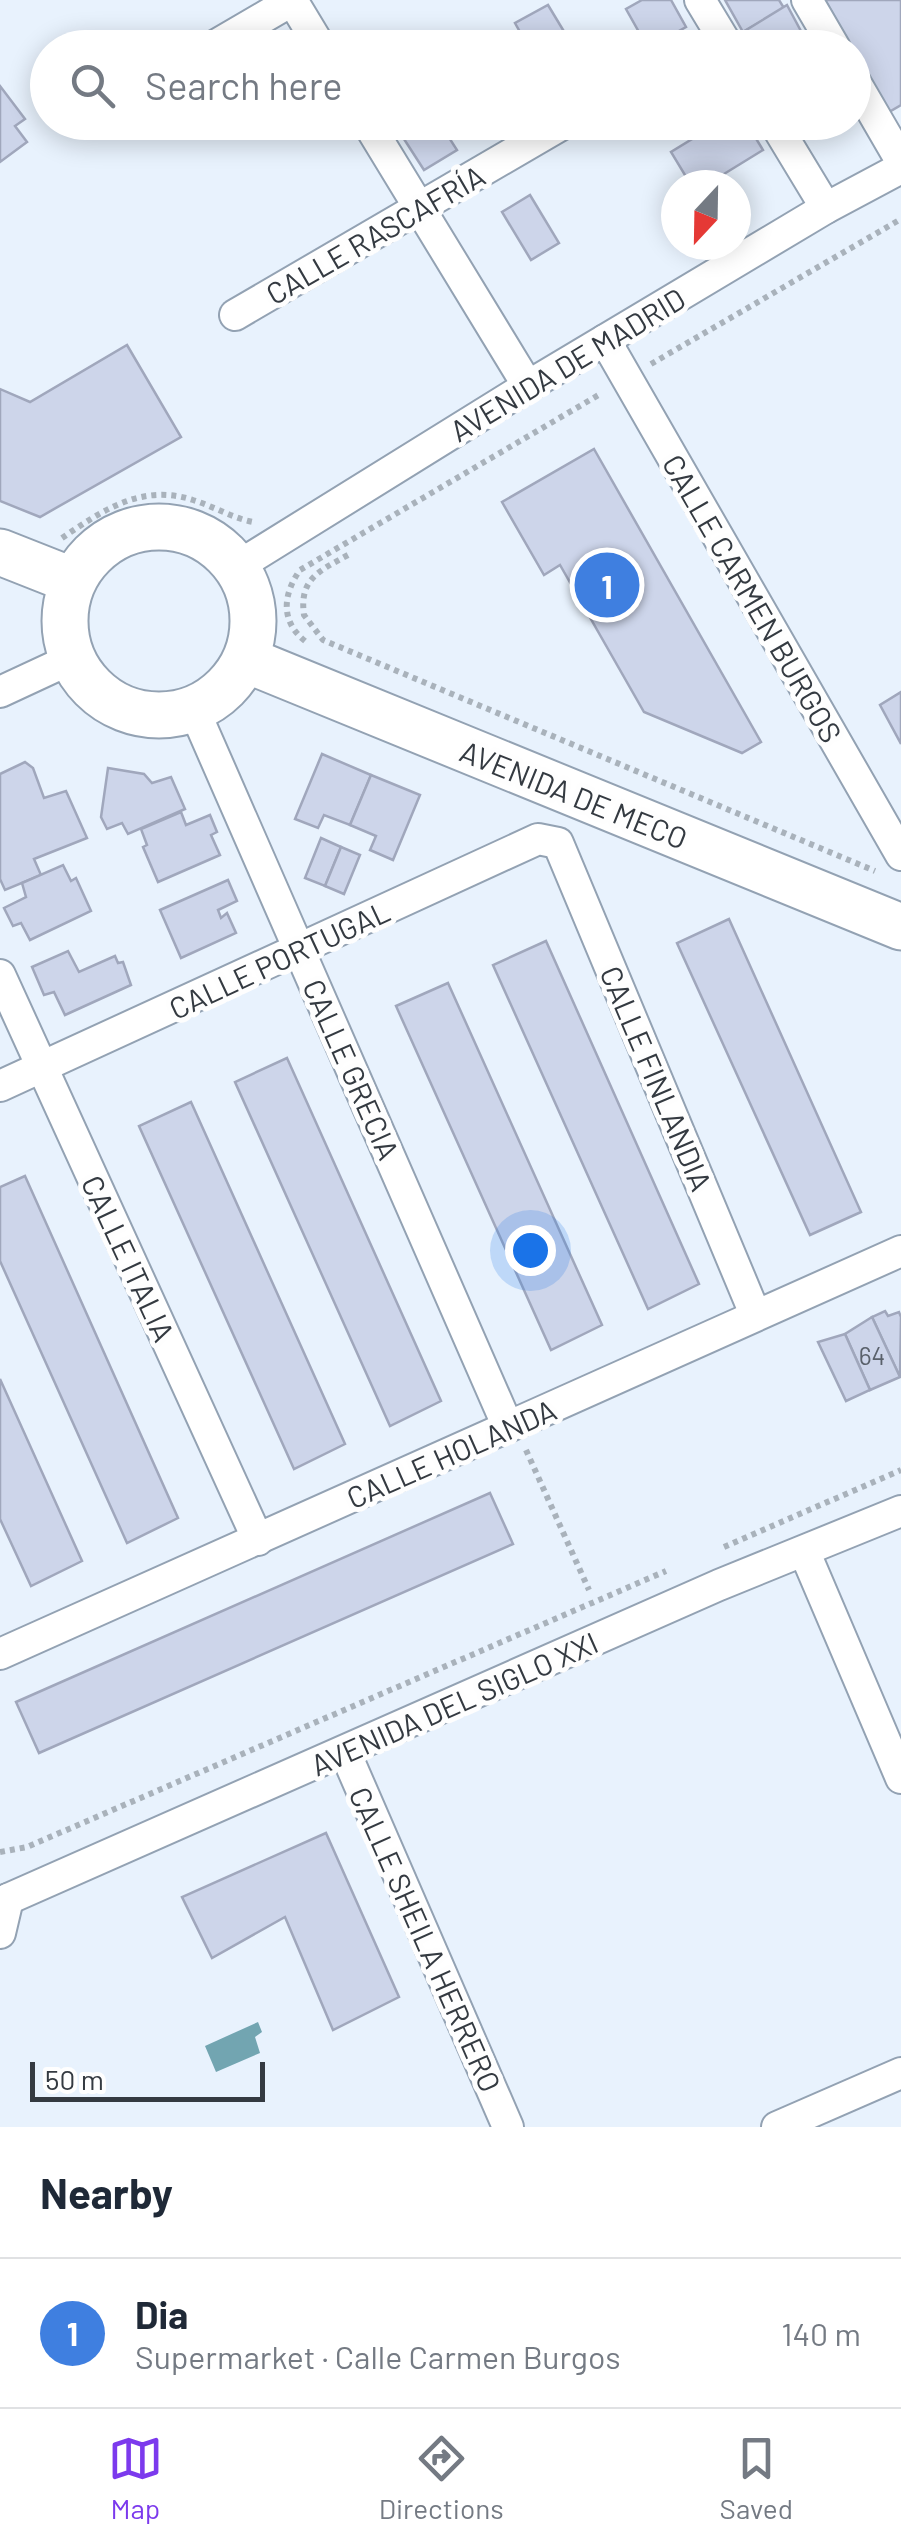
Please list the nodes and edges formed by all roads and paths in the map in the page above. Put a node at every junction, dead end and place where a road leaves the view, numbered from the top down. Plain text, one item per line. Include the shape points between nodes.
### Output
1 (292, 0) edge
2 (700, 0) edge
3 (807, 0) edge
4 (241, 30) edge
5 (310, 30) edge
6 (718, 30) edge
7 (824, 30) edge
8 (871, 111) edge
9 (378, 140) edge
10 (535, 140) edge
11 (785, 140) edge
12 (901, 165) edge
13 (420, 208) junction
14 (826, 208) junction
15 (901, 219) edge
16 (235, 315) dead end
17 (605, 340) junction
18 (627, 378) junction
19 (528, 386) junction
20 (260, 521) dead end
21 (46, 542) dead end
22 (0, 552) edge
23 (348, 555) dead end
24 (238, 566) junction
25 (71, 580) junction
26 (317, 650) dead end
27 (70, 659) junction
28 (247, 660) junction
29 (0, 692) edge
30 (195, 712) junction
31 (534, 740) dead end
32 (606, 770) dead end
33 (624, 778) dead end
34 (558, 843) joint
35 (889, 863) edge
36 (876, 883) dead end
37 (901, 927) edge
38 (300, 950) junction
39 (0, 975) edge
40 (41, 1067) junction
41 (0, 1086) edge
42 (901, 1251) edge
43 (756, 1314) junction
44 (516, 1437) junction
45 (901, 1470) edge
46 (901, 1510) edge
47 (258, 1540) junction
48 (721, 1548) dead end
49 (805, 1554) junction
50 (685, 1564) dead end
51 (588, 1590) dead end
52 (2, 1649) edge
53 (344, 1752) junction
54 (901, 1778) edge
55 (0, 1852) edge
56 (4, 1897) edge
57 (0, 1933) edge
58 (901, 2073) edge
59 (508, 2127) edge
60 (777, 2127) edge

1 - 4 street
1 - 5 street
2 - 6 street
3 - 7 street
8 - 12 street
9 - 13 street
10 - 13 street, CALLE RASCAFRÍA
11 - 14 street
12 - 14 street, AVENIDA DE MADRID
13 - 16 street, CALLE RASCAFRÍA
13 - 19 street
14 - 17 street, AVENIDA DE MADRID
15 - 18 path
17 - 18 street, CALLE CARMEN BURGOS
17 - 19 street, AVENIDA DE MADRID
18 - 26 path via 300,570 288,586 285,610 293,632
18 - 35 street, CALLE CARMEN BURGOS
19 - 24 street, AVENIDA DE MADRID
20 - 21 path via 250,523 190,498 144,495 104,508 63,538
22 - 25 street
23 - 35 path via 305,585 304,615 323,640
24 - 25 street via 182,530 150,526 94,552
24 - 28 street via 254,613
25 - 27 street via 62,610
27 - 29 street
27 - 30 street via 88,682 123,705 167,716
28 - 30 street
28 - 37 street, AVENIDA DE MECO
30 - 38 street, CALLE GRECIA
31 - 32 path
33 - 36 path
34 - 38 street, CALLE PORTUGAL via 538,838
34 - 43 street, CALLE FINLANDIA
38 - 40 street, CALLE PORTUGAL
38 - 44 street, CALLE GRECIA
39 - 40 street, CALLE ITALIA
40 - 41 street, CALLE PORTUGAL
40 - 47 street, CALLE ITALIA
42 - 43 street, CALLE HOLANDA
43 - 44 street, CALLE HOLANDA
44 - 47 street, CALLE HOLANDA
44 - 51 path
45 - 48 path
46 - 49 street, AVENIDA DEL SIGLO XXI
47 - 52 street, CALLE HOLANDA
49 - 53 street, AVENIDA DEL SIGLO XXI via 719,1585
49 - 54 street
50 - 55 path via 45,1839
53 - 56 street, AVENIDA DEL SIGLO XXI
53 - 59 street, CALLE SHEILA HERRERO
56 - 57 street
58 - 60 street

